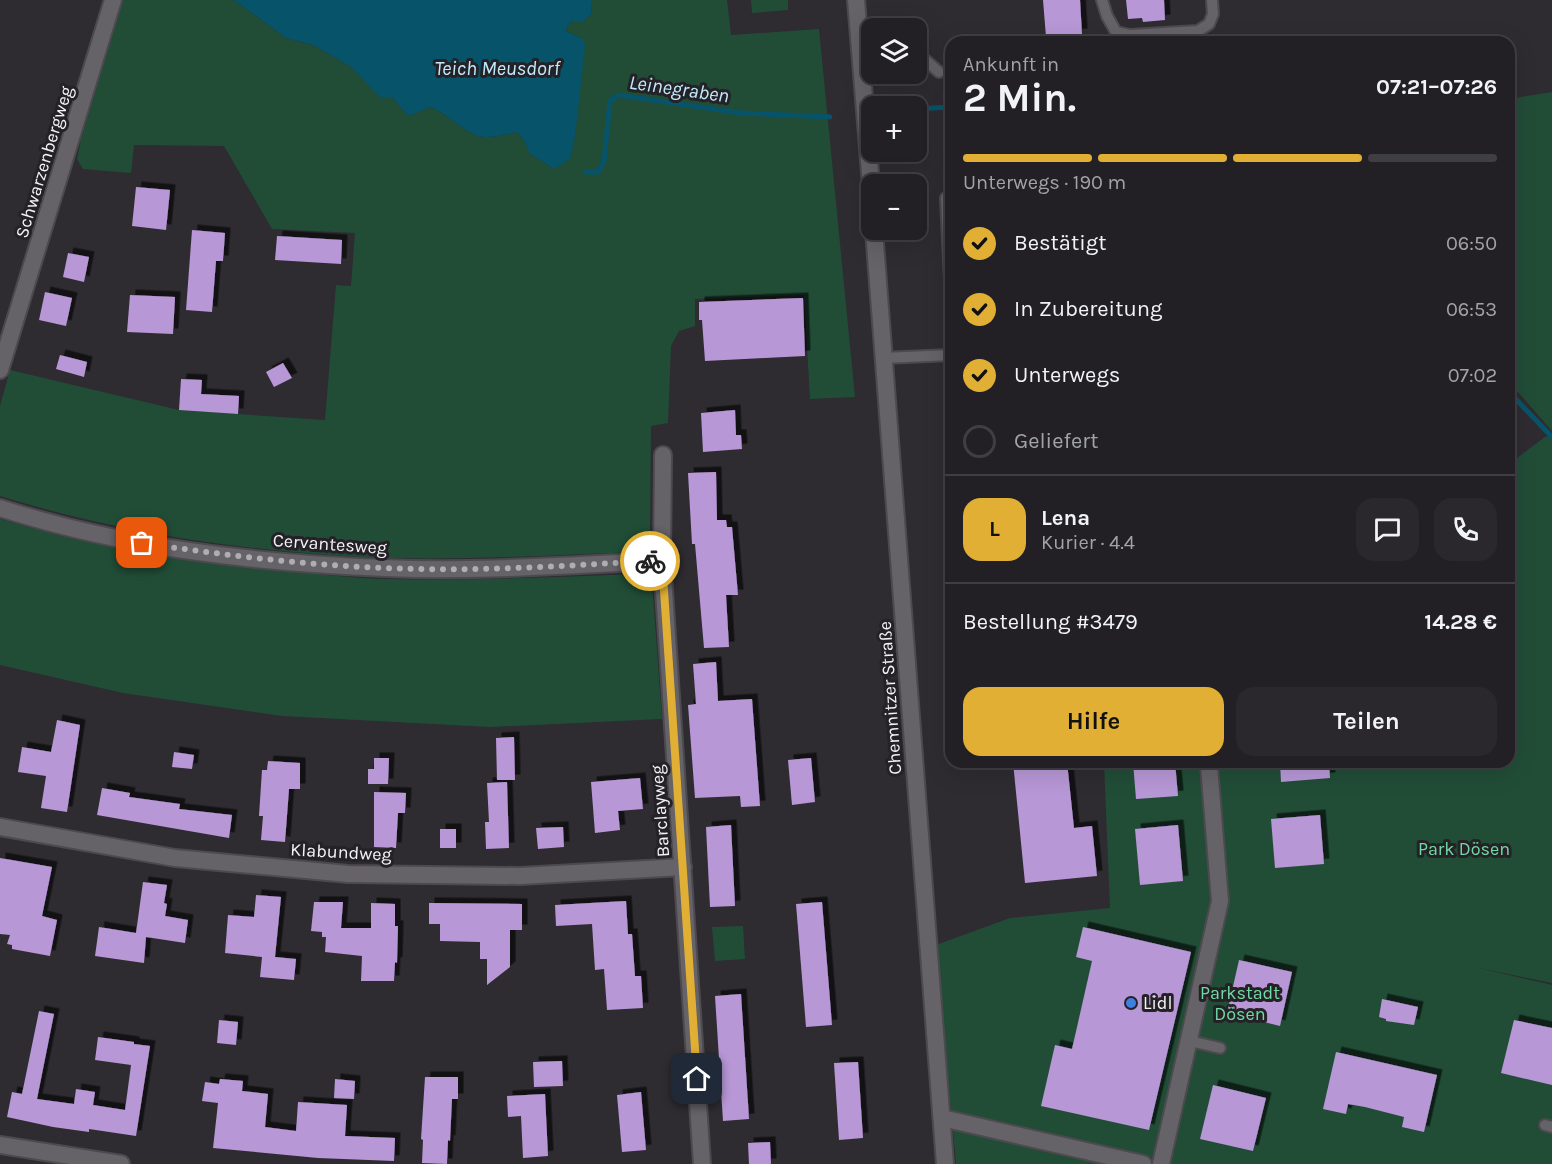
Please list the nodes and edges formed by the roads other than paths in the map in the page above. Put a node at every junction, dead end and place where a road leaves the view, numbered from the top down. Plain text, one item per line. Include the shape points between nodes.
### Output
1 (113, 0) edge
2 (856, 0) edge
3 (1102, 0) edge
4 (1212, 0) edge
5 (859, 29) joint
6 (927, 62) edge
7 (939, 72) dead end
8 (870, 174) edge
9 (875, 240) edge
10 (945, 355) edge
11 (884, 358) junction
12 (0, 370) edge
13 (663, 454) dead end
14 (0, 508) edge
15 (662, 561) junction
16 (1209, 768) edge
17 (0, 827) edge
18 (683, 867) junction
19 (1190, 1041) junction
20 (1220, 1048) dead end
21 (942, 1118) junction
22 (0, 1145) edge
23 (121, 1164) edge
24 (702, 1164) edge
25 (945, 1164) edge
26 (1143, 1164) edge
27 (1161, 1164) edge

1 - 12 street, Schwarzenbergweg
2 - 5 street
3 - 4 lane via 1116,32 1130,35 1198,31 1209,24
5 - 8 street
6 - 7 lane
9 - 11 street, Chemnitzer Straße
10 - 11 lane
11 - 21 street, Chemnitzer Straße
13 - 15 street, Barclayweg
14 - 15 street, Cervantesweg via 46,523 142,543 265,560 386,568 505,568
15 - 18 street, Barclayweg
16 - 19 street via 1220,901
17 - 18 street, Klabundweg via 175,858 348,874 520,876
18 - 24 street, Barclayweg
19 - 20 lane
19 - 27 street
21 - 25 street, Chemnitzer Straße
21 - 26 street
22 - 23 street

